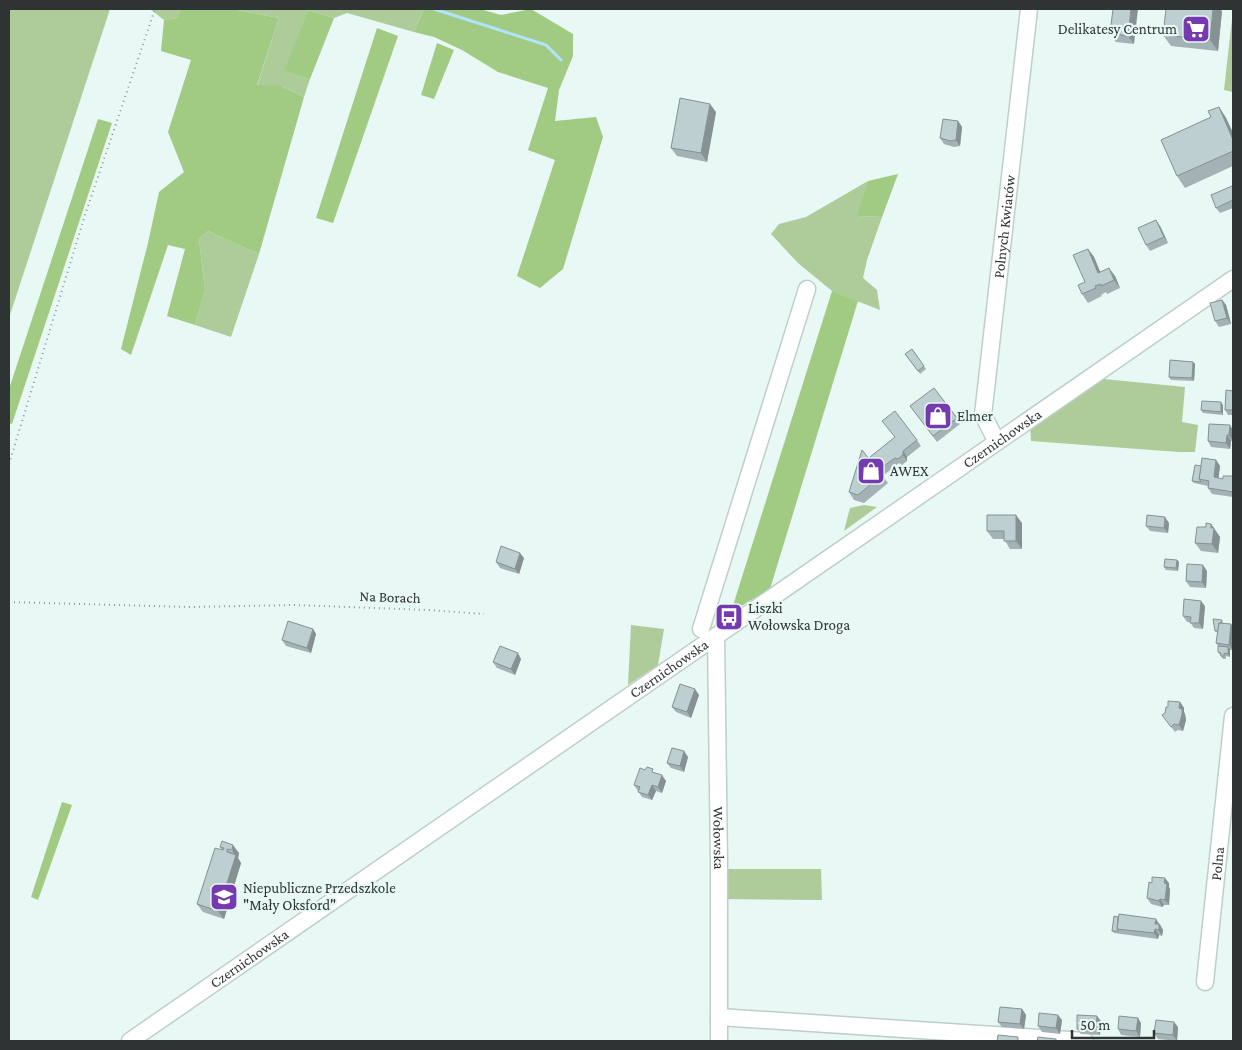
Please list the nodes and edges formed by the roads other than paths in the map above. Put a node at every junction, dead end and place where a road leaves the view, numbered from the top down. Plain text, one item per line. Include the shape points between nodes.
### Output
1 (1029, 9) edge
2 (1233, 279) edge
3 (807, 289) dead end
4 (997, 442) junction
5 (700, 628) dead end
6 (716, 636) junction
7 (1233, 716) edge
8 (1205, 982) dead end
9 (719, 1017) junction
10 (130, 1041) edge
11 (719, 1041) edge
12 (1085, 1041) edge

1 - 4 street, Polnych Kwiatów via 983,415
2 - 4 street, Czernichowska
3 - 5 street
4 - 6 street, Czernichowska
6 - 9 street, Wołowska
6 - 10 street, Czernichowska
7 - 8 street, Polna
9 - 11 street, Wołowska
9 - 12 street

